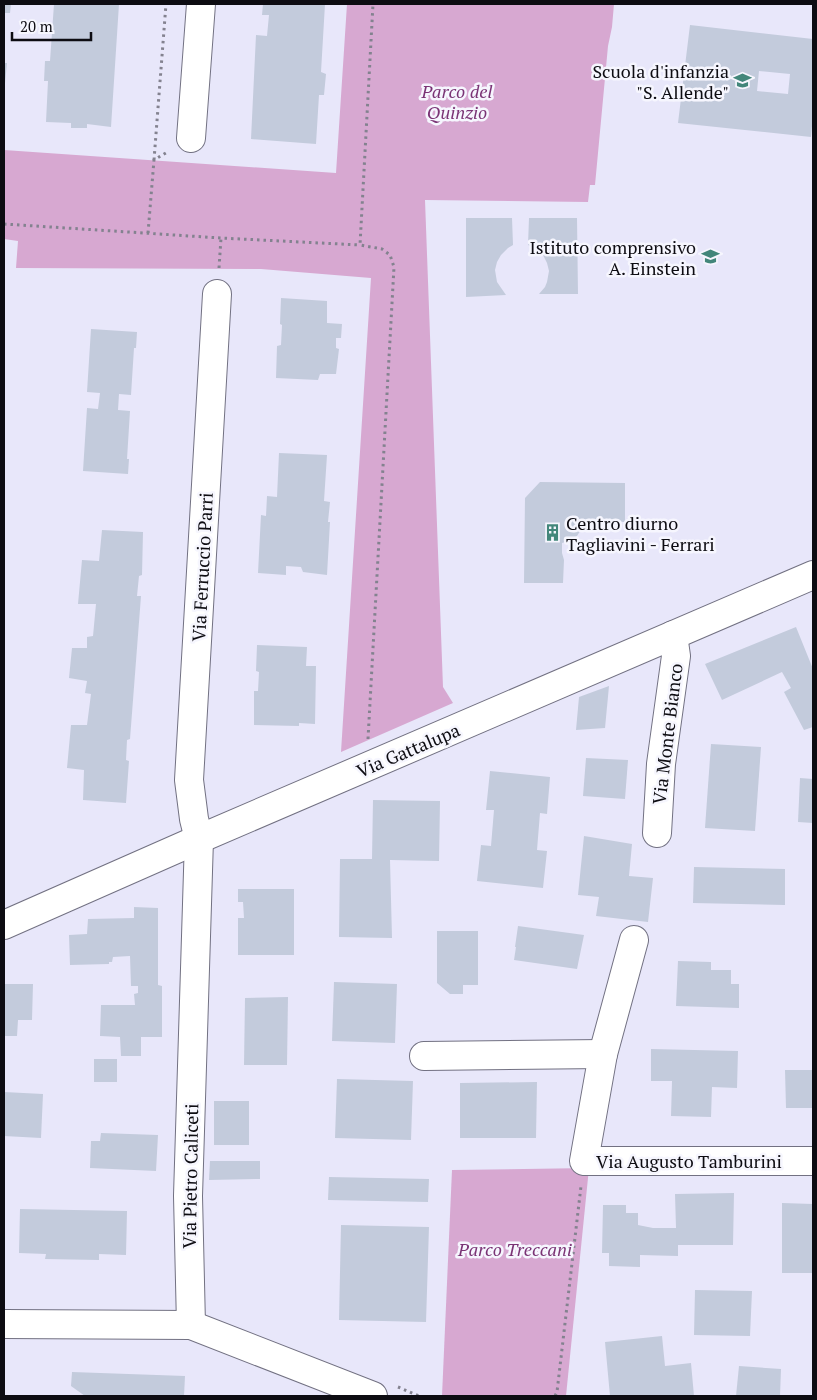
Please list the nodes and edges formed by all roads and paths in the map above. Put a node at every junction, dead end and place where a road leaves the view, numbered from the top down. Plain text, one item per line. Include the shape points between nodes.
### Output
1 (166, 4) edge
2 (201, 4) edge
3 (374, 4) edge
4 (191, 138) joint
5 (154, 160) junction
6 (4, 224) edge
7 (148, 233) junction
8 (360, 245) junction
9 (217, 294) dead end
10 (811, 582) edge
11 (673, 635) junction
12 (367, 747) dead end
13 (657, 833) dead end
14 (199, 839) junction
15 (4, 925) edge
16 (634, 940) dead end
17 (603, 1054) junction
18 (424, 1056) dead end
19 (584, 1161) junction
20 (813, 1161) edge
21 (4, 1324) edge
22 (191, 1326) junction
23 (385, 1392) edge
24 (419, 1396) edge
25 (555, 1396) edge

1 - 5 path
2 - 4 street
3 - 8 path
4 - 5 path
5 - 7 path
6 - 7 path
7 - 8 path
8 - 12 path via 390,254 394,267
9 - 14 street, Via Ferruccio Parri via 189,780
10 - 11 street, Via Gattalupa
11 - 13 street, Via Monte Bianco via 676,656 661,764
11 - 14 street, Via Gattalupa
14 - 15 street, Via Gattalupa
14 - 22 street, Via Pietro Caliceti via 188,1196
16 - 17 street, Via Augusto Tamburini
17 - 18 street
17 - 19 street, Via Augusto Tamburini
19 - 20 street, Via Augusto Tamburini
19 - 25 path
21 - 22 street
22 - 23 street
23 - 24 path

